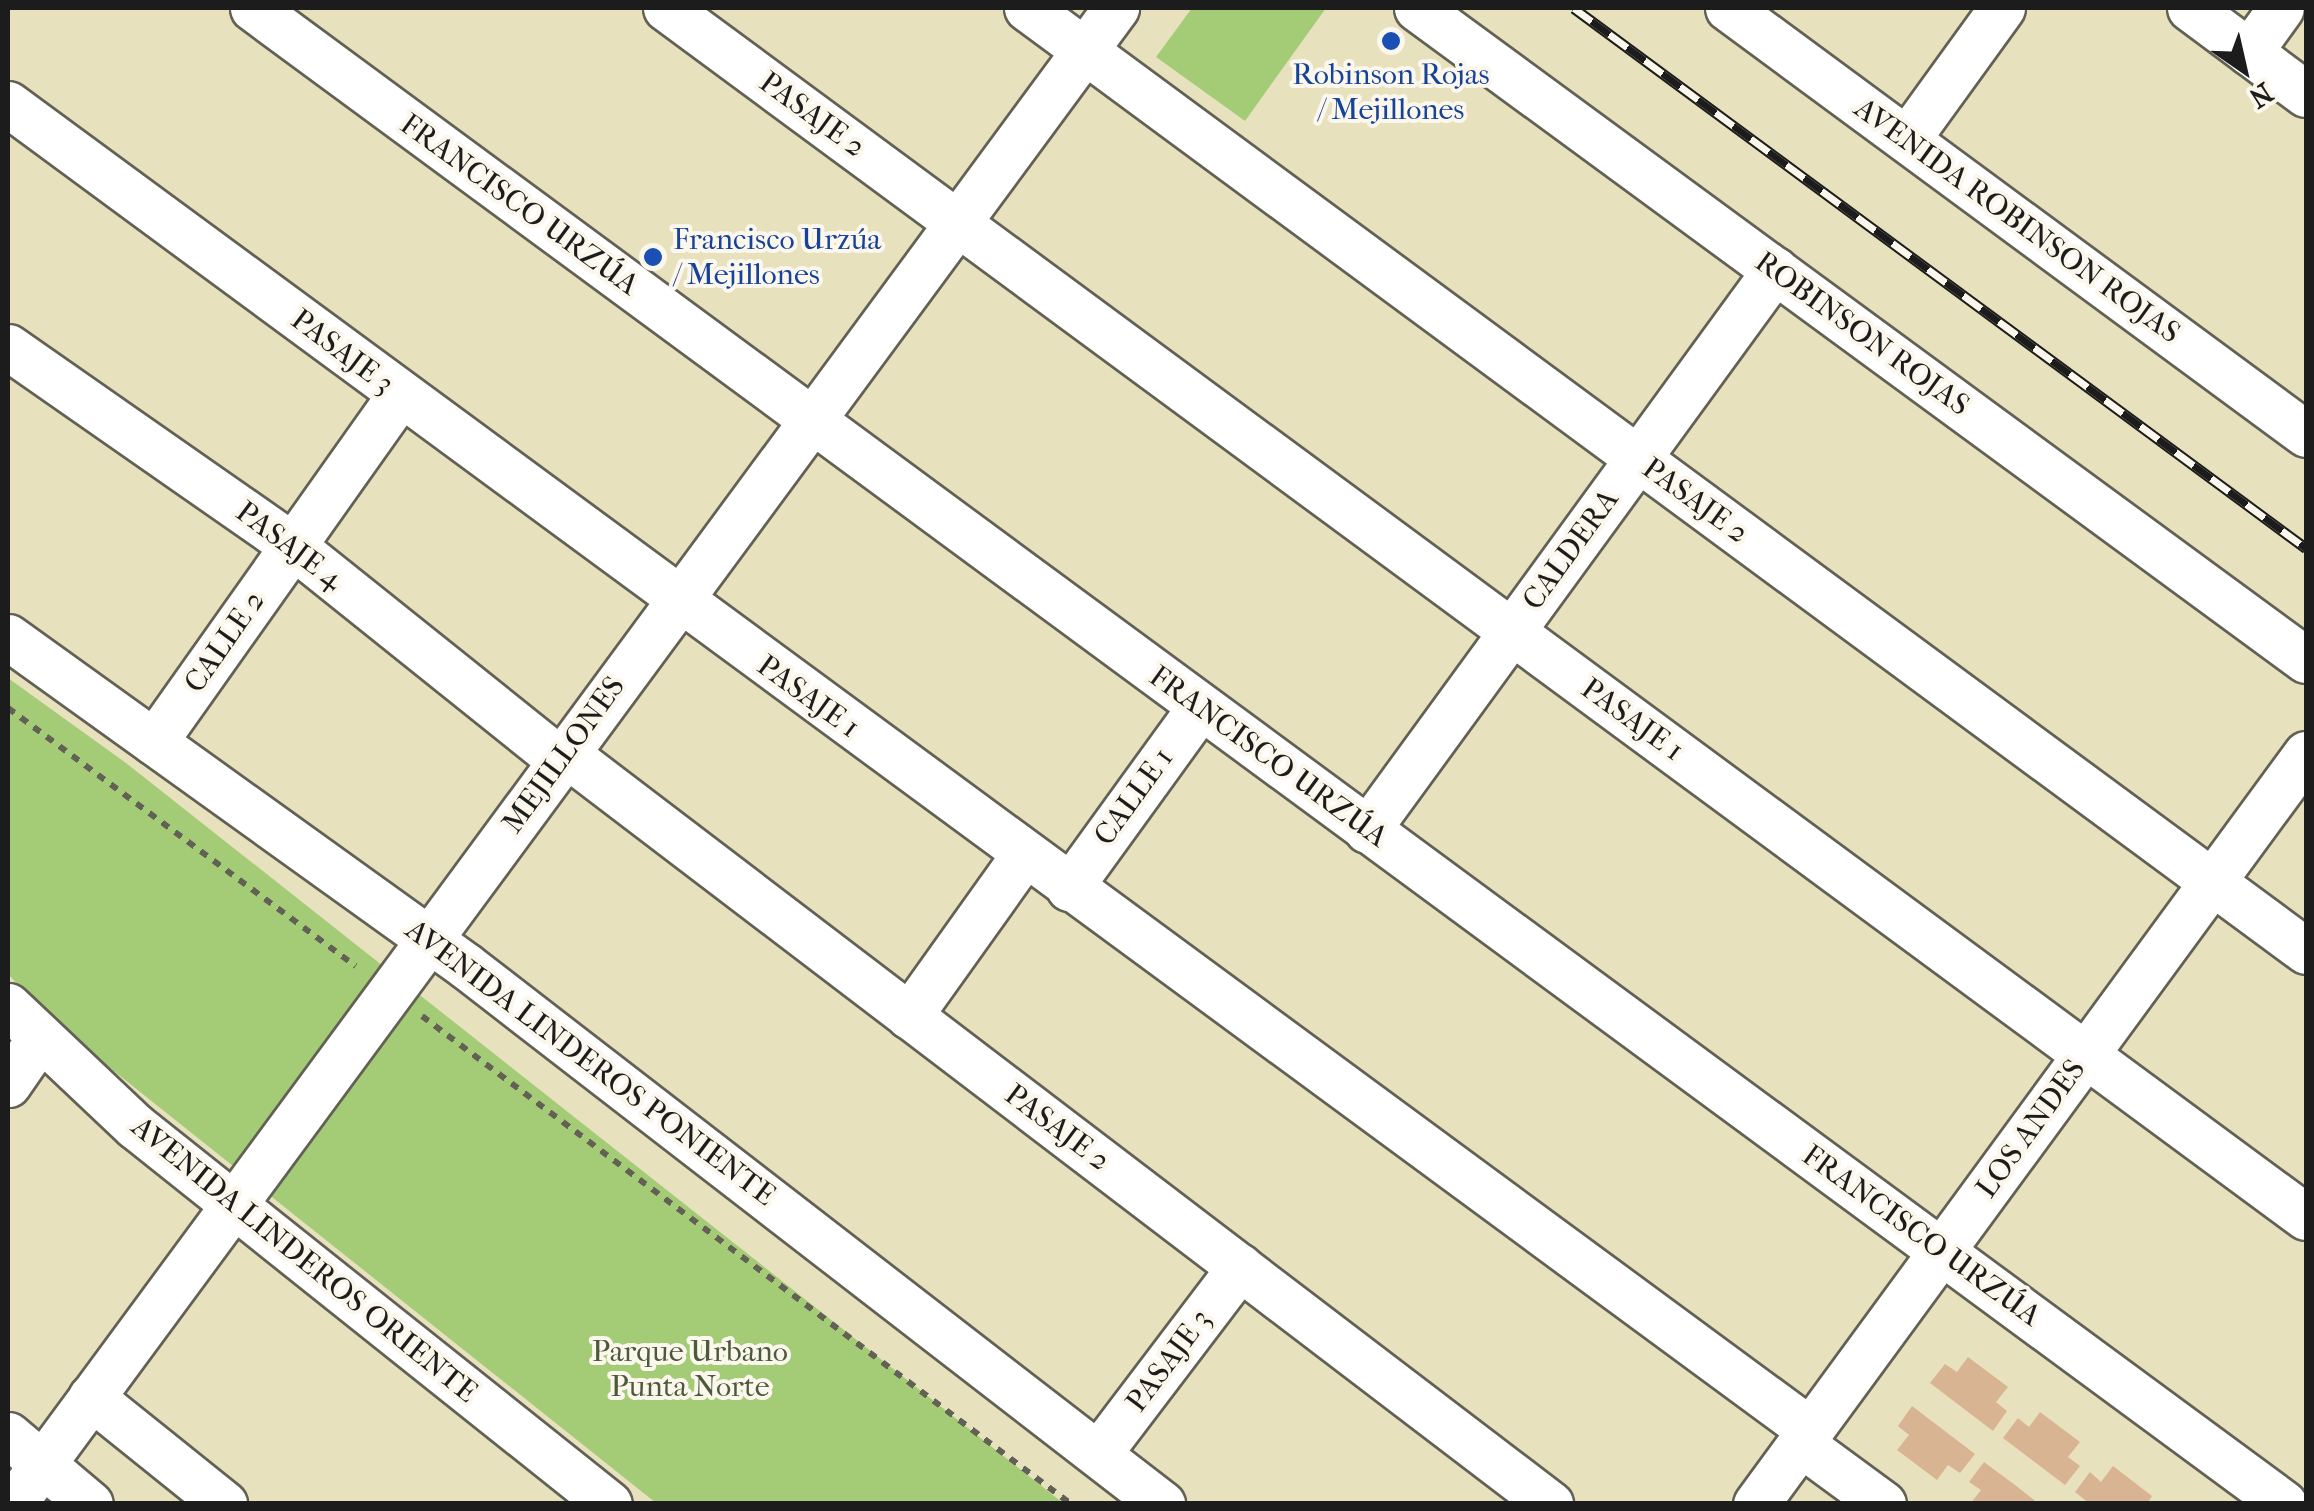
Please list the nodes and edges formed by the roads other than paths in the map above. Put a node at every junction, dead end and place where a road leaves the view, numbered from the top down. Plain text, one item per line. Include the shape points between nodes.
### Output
1 (253, 8) edge
2 (666, 8) edge
3 (1027, 8) edge
4 (1116, 8) edge
5 (1417, 8) edge
6 (1728, 8) edge
7 (2002, 8) edge
8 (2190, 8) edge
9 (2282, 8) edge
10 (1084, 50) junction
11 (2249, 52) junction
12 (2306, 94) edge
13 (8, 104) edge
14 (1907, 139) junction
15 (957, 222) junction
16 (1775, 270) junction
17 (8, 347) edge
18 (400, 395) junction
19 (811, 420) junction
20 (2306, 434) edge
21 (1638, 458) junction
22 (293, 546) junction
23 (677, 601) junction
24 (1512, 631) junction
25 (8, 638) edge
26 (2306, 660) edge
27 (1200, 706) junction
28 (154, 742) junction
29 (2306, 754) edge
30 (562, 756) junction
31 (1367, 830) junction
32 (1024, 855) junction
33 (2212, 882) junction
34 (1068, 888) junction
35 (429, 938) junction
36 (2306, 951) edge
37 (8, 1006) edge
38 (909, 1016) junction
39 (39, 1039) junction
40 (2086, 1054) junction
41 (8, 1084) edge
42 (234, 1204) junction
43 (2306, 1217) edge
44 (1942, 1251) junction
45 (1240, 1267) junction
46 (91, 1397) junction
47 (8, 1435) edge
48 (1805, 1436) junction
49 (1098, 1454) junction
50 (42, 1464) junction
51 (13, 1504) edge
52 (90, 1504) edge
53 (224, 1504) edge
54 (609, 1504) edge
55 (1162, 1504) edge
56 (1550, 1504) edge
57 (1756, 1504) edge
58 (1883, 1504) edge
59 (2284, 1504) edge

1 - 19 street, FRANCISCO URZÚA
2 - 15 street, PASAJE 2
3 - 10 street
4 - 10 street, MEJILLONES
5 - 16 street, ROBINSON ROJAS
6 - 14 street, AVENIDA ROBINSON ROJAS
7 - 14 street
8 - 11 street
9 - 11 street
10 - 15 street, MEJILLONES
10 - 21 street, PASAJE 2
11 - 12 street
13 - 18 street, PASAJE 3
14 - 20 street, AVENIDA ROBINSON ROJAS
15 - 19 street, MEJILLONES
15 - 24 street, PASAJE 1
16 - 21 street, CALDERA
16 - 26 street, ROBINSON ROJAS
17 - 22 street, PASAJE 4
18 - 22 street, CALLE 2
18 - 23 street, PASAJE 3
19 - 23 street, MEJILLONES
19 - 27 street, FRANCISCO URZÚA
21 - 24 street, CALDERA
21 - 33 street, PASAJE 2
22 - 28 street, CALLE 2
22 - 30 street, PASAJE 4
23 - 30 street, MEJILLONES
23 - 32 street, PASAJE 1
24 - 31 street, CALDERA
24 - 40 street, PASAJE 1
25 - 28 street, AVENIDA LINDEROS PONIENTE
27 - 31 street, FRANCISCO URZÚA
27 - 34 street, CALLE 1
28 - 35 street, AVENIDA LINDEROS PONIENTE
29 - 33 street, LOS ANDES
30 - 35 street, MEJILLONES
30 - 38 street, PASAJE 2
31 - 44 street, FRANCISCO URZÚA
32 - 34 street, PASAJE 1
32 - 38 street
33 - 36 street, PASAJE 2
33 - 40 street, LOS ANDES
34 - 48 street, PASAJE 1
35 - 42 street, MEJILLONES
35 - 49 street, AVENIDA LINDEROS PONIENTE
37 - 39 street, AVENIDA LINDEROS ORIENTE
38 - 45 street, PASAJE 2
39 - 41 street
39 - 42 street, AVENIDA LINDEROS ORIENTE
40 - 43 street, PASAJE 1
40 - 44 street, LOS ANDES
42 - 46 street, MEJILLONES
42 - 54 street, AVENIDA LINDEROS ORIENTE
44 - 48 street, LOS ANDES
44 - 59 street, FRANCISCO URZÚA
45 - 49 street, PASAJE 3
45 - 56 street, PASAJE 2
46 - 50 street, MEJILLONES
46 - 53 street
47 - 50 street
48 - 57 street, LOS ANDES
48 - 58 street, PASAJE 1
49 - 55 street, AVENIDA LINDEROS PONIENTE
50 - 51 street, MEJILLONES
50 - 52 street

